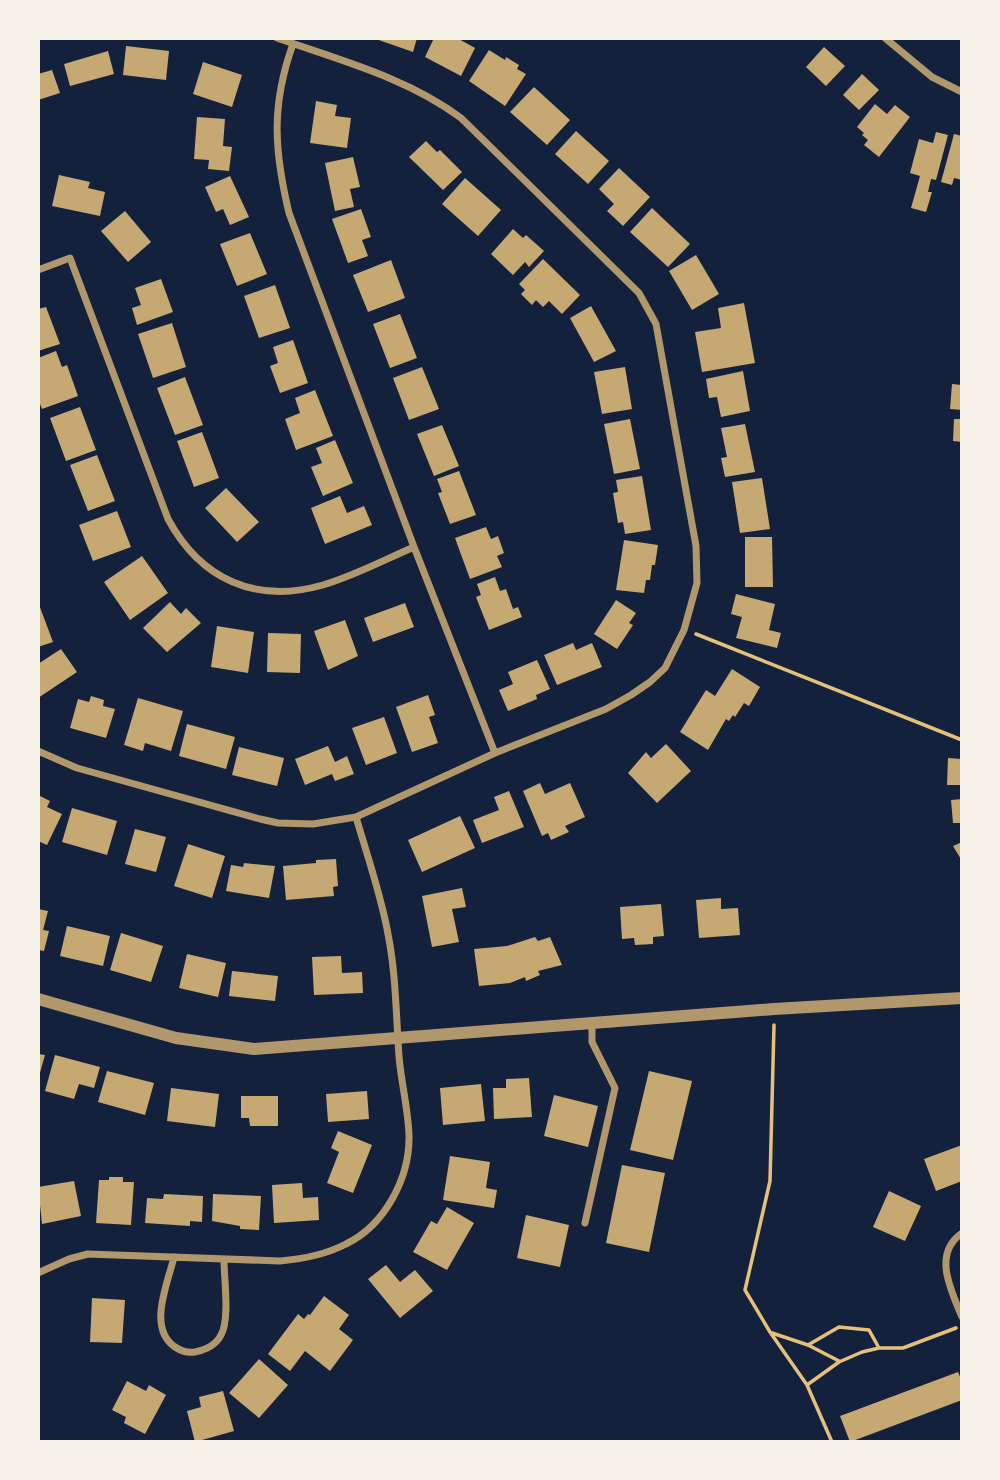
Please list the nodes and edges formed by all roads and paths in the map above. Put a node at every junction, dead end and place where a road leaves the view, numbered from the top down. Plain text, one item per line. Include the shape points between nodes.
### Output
1 (277, 38) edge
2 (886, 38) edge
3 (293, 44) junction
4 (961, 92) edge
5 (38, 270) edge
6 (414, 547) junction
7 (684, 630) junction
8 (961, 740) edge
9 (38, 751) edge
10 (495, 753) junction
11 (356, 817) junction
12 (961, 998) edge
13 (38, 999) edge
14 (774, 1009) junction
15 (592, 1023) junction
16 (399, 1038) junction
17 (585, 1223) dead end
18 (961, 1233) edge
19 (174, 1257) junction
20 (224, 1260) junction
21 (38, 1273) edge
22 (961, 1317) edge
23 (961, 1326) edge
24 (770, 1332) junction
25 (808, 1345) junction
26 (879, 1348) junction
27 (839, 1362) junction
28 (807, 1385) junction
29 (832, 1441) edge

1 - 3 street
2 - 4 street via 932,78
3 - 6 street via 282,75 276,116 280,176 289,213
3 - 7 street via 407,86 445,106 639,293 656,324 696,546 697,583
5 - 6 street via 70,258 168,519 182,544 203,566 258,590 304,589
6 - 10 street
7 - 8 path
7 - 10 street via 665,668 631,695
9 - 11 street via 77,768 269,821 313,824
10 - 11 street
11 - 16 street via 388,934
12 - 14 street
13 - 16 street via 176,1038 254,1049
14 - 15 street
14 - 24 path via 770,1181 745,1290
15 - 16 street
15 - 17 street via 592,1042 615,1088
16 - 20 street via 407,1154 403,1178 380,1216 347,1244 307,1258
18 - 22 street via 950,1245 945,1269
19 - 20 street
19 - 20 street via 161,1329 177,1349 190,1353 212,1346 221,1335
19 - 21 street via 88,1254
23 - 26 path via 903,1348
24 - 25 path
24 - 28 path
25 - 26 path via 839,1327 869,1330
25 - 27 path
26 - 27 path
27 - 28 path
28 - 29 path

